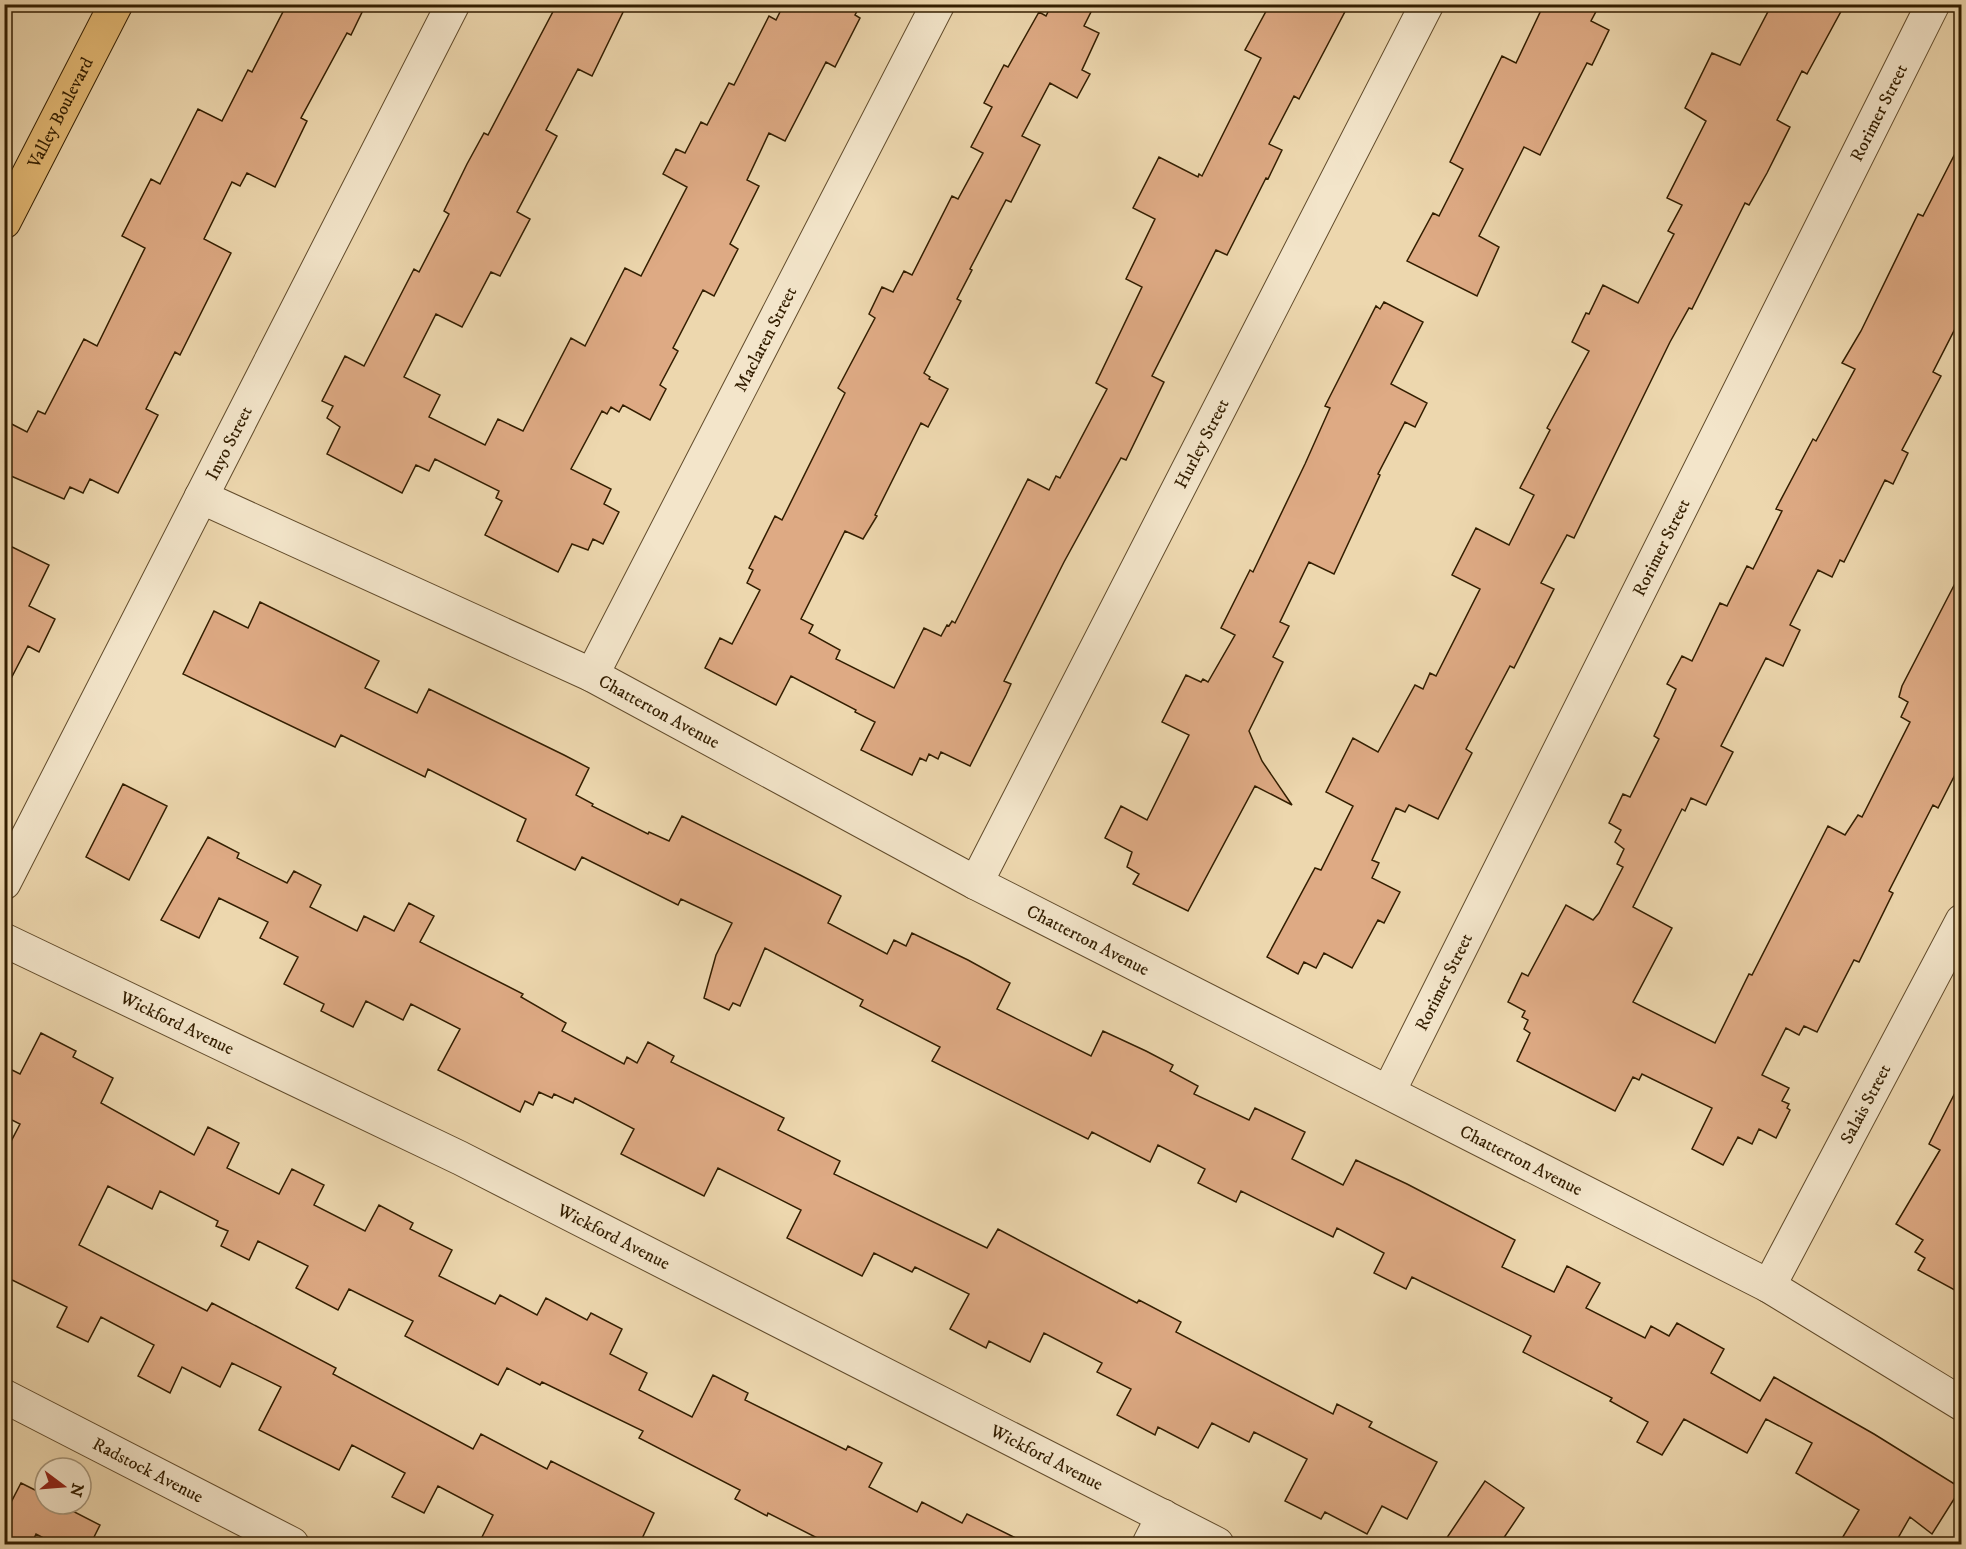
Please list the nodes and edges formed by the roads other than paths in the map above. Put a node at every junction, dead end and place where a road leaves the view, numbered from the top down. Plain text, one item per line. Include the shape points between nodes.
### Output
1 (116, 4) edge
2 (453, 4) edge
3 (938, 4) edge
4 (1427, 4) edge
5 (1933, 4) edge
6 (4, 222) edge
7 (201, 497) junction
8 (592, 675) junction
9 (4, 883) edge
10 (976, 883) junction
11 (1962, 921) edge
12 (4, 940) edge
13 (1389, 1091) junction
14 (1769, 1286) junction
15 (4, 1396) edge
16 (1962, 1404) edge
17 (1156, 1530) edge
18 (292, 1545) edge
19 (1217, 1545) edge

1 - 6 main road, Valley Boulevard
2 - 7 street, Inyo Street
3 - 8 street, Maclaren Street
4 - 10 street, Hurley Street
5 - 13 street, Rorimer Street
7 - 8 street, Chatterton Avenue
7 - 9 street, Inyo Street
8 - 10 street, Chatterton Avenue
10 - 13 street, Chatterton Avenue
11 - 14 street, Salais Street
12 - 17 street, Wickford Avenue via 460,1158
13 - 14 street, Chatterton Avenue
14 - 16 street, Chatterton Avenue
15 - 18 street, Radstock Avenue
17 - 19 street, Wickford Avenue

